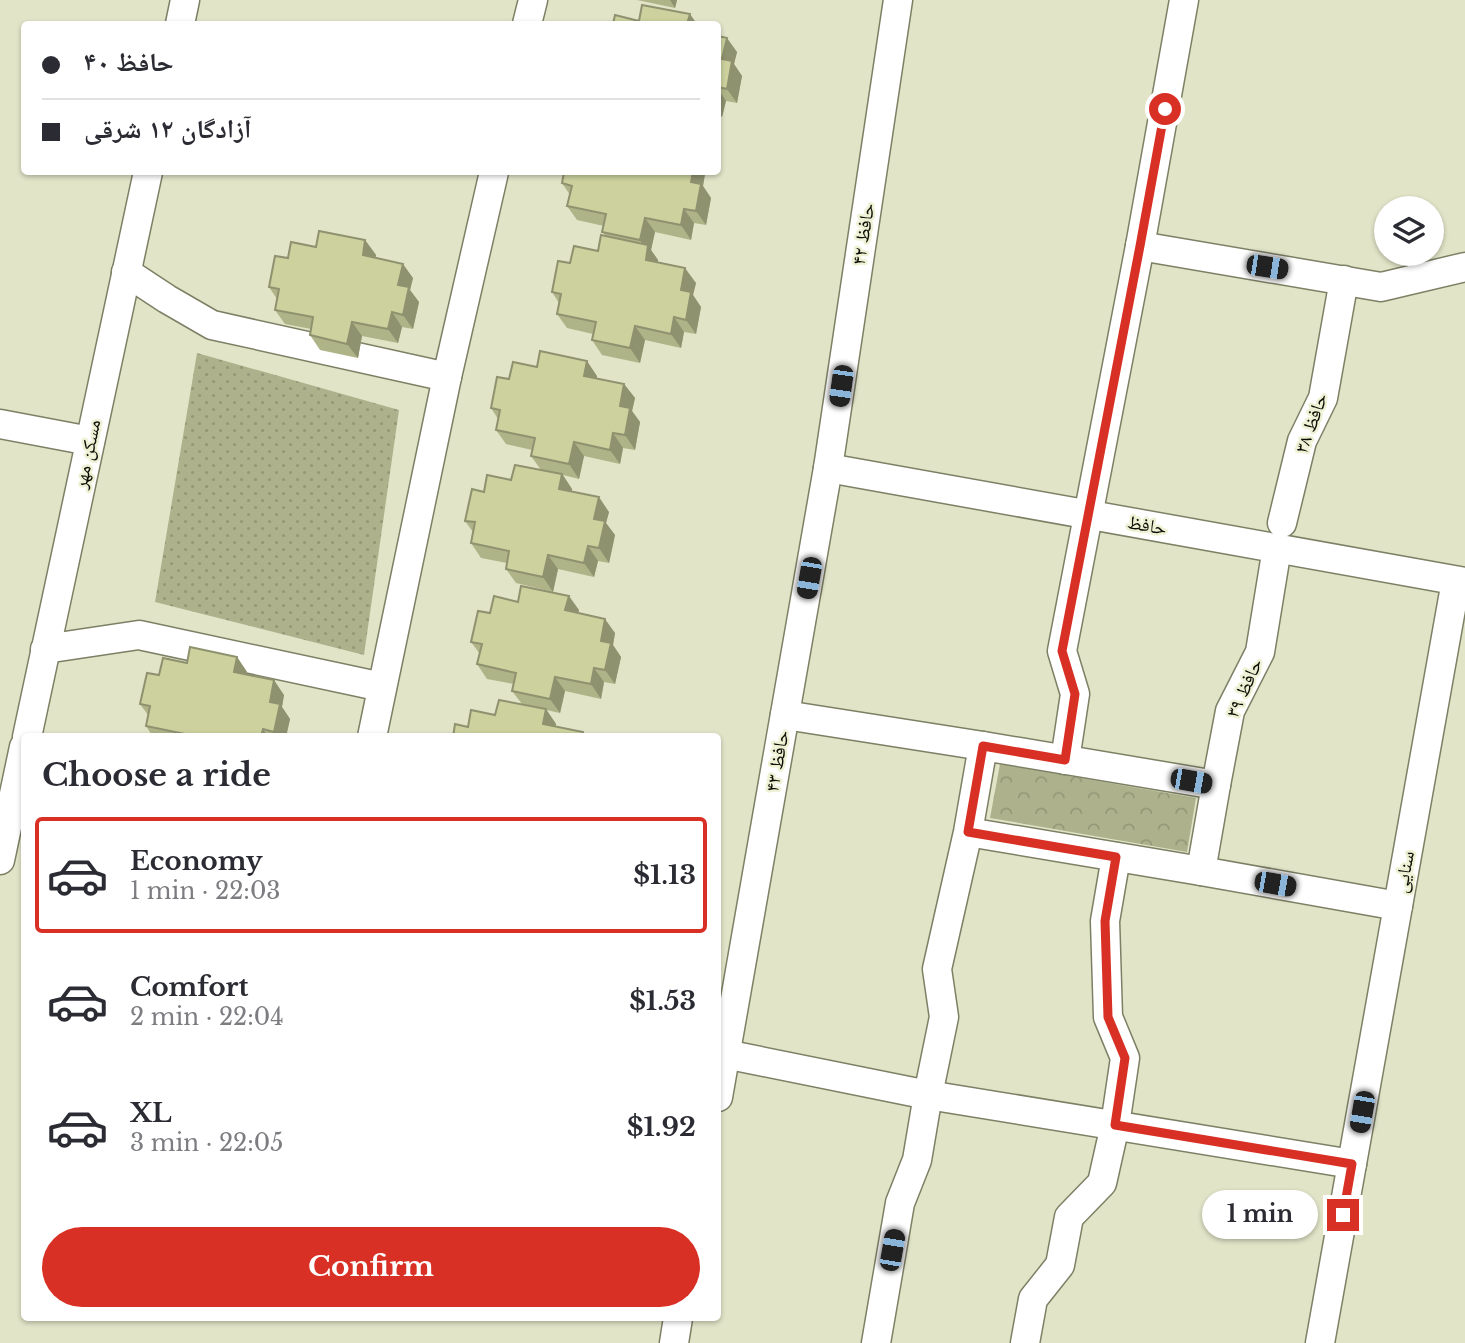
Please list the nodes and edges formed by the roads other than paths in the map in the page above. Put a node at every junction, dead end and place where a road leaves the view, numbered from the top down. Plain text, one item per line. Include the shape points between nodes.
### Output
1 (185, 0) edge
2 (533, 0) edge
3 (898, 0) edge
4 (1184, 0) edge
5 (181, 21) edge
6 (528, 21) edge
7 (147, 175) edge
8 (493, 175) edge
9 (1140, 246) junction
10 (1465, 267) edge
11 (127, 272) junction
12 (1344, 280) junction
13 (447, 377) junction
14 (0, 424) edge
15 (90, 441) junction
16 (828, 468) junction
17 (1088, 515) junction
18 (1280, 536) junction
19 (1461, 581) edge
20 (46, 649) junction
21 (382, 687) junction
22 (785, 715) junction
23 (28, 733) edge
24 (373, 733) edge
25 (983, 746) junction
26 (1065, 760) junction
27 (21, 761) edge
28 (1216, 785) junction
29 (968, 832) junction
30 (1116, 857) junction
31 (0, 860) edge
32 (1201, 872) junction
33 (1398, 906) junction
34 (725, 1054) junction
35 (721, 1079) edge
36 (928, 1095) junction
37 (1115, 1125) junction
38 (1352, 1164) junction
39 (678, 1321) edge
40 (674, 1343) edge
41 (876, 1343) edge
42 (1025, 1343) edge
43 (1320, 1343) edge

1 - 5 street
2 - 6 street
3 - 16 street, حافظ ۴۲
4 - 9 street
7 - 11 street, مسکن مهر
8 - 13 street
9 - 12 street
9 - 17 street
10 - 12 street via 1381,287
11 - 13 street via 212,326
11 - 15 street, مسکن مهر
12 - 18 street, حافظ ۳۸ via 1323,398 1302,441
13 - 21 street
14 - 15 street
15 - 20 street, مسکن مهر
16 - 17 street, حافظ
16 - 22 street, حافظ ۴۳
17 - 18 street, حافظ
17 - 26 street via 1062,651 1075,694
18 - 19 street, حافظ
18 - 28 street, حافظ ۳۹ via 1260,652 1230,711
19 - 33 street, سنایی
20 - 21 street via 139,635
20 - 23 street, مسکن مهر
21 - 24 street
22 - 25 street
22 - 34 street, حافظ ۴۳
25 - 26 street
25 - 29 street
26 - 28 street
27 - 31 street
28 - 32 street, حافظ ۳۹
29 - 30 street
29 - 36 street via 937,969 944,1017
30 - 32 street
30 - 37 street via 1105,921 1108,1017 1125,1058
32 - 33 street
33 - 38 street, سنایی
34 - 35 street, حافظ ۴۳
34 - 36 street
36 - 37 street
36 - 41 street via 917,1160 900,1203
37 - 38 street
37 - 42 street via 1102,1183 1069,1217 1060,1265 1033,1299
38 - 43 street, سنایی
39 - 40 street

